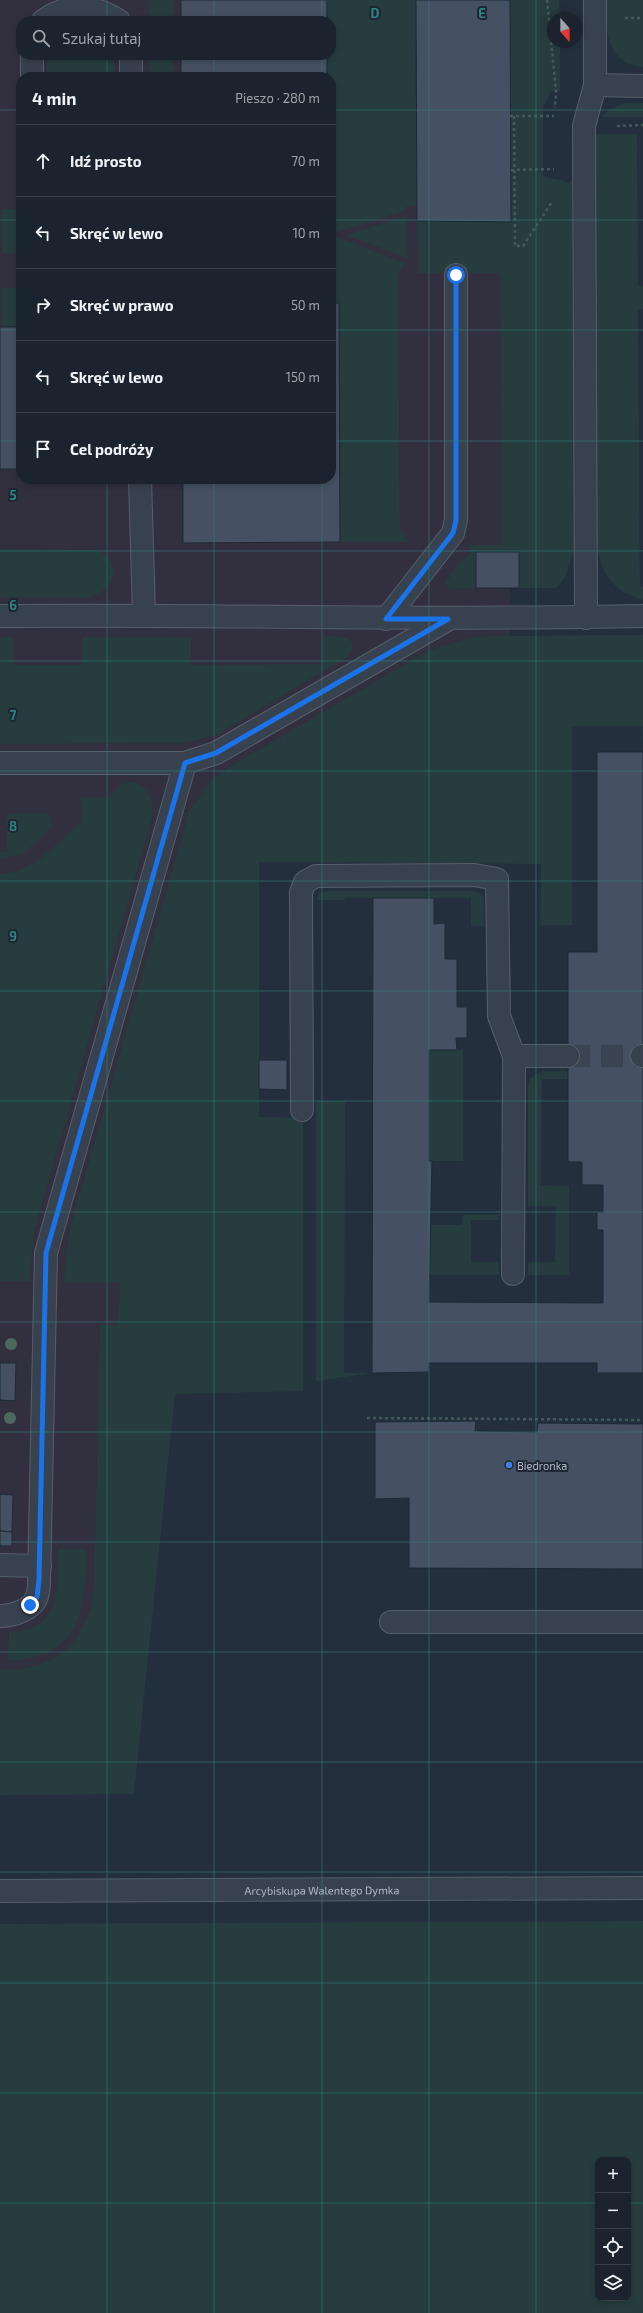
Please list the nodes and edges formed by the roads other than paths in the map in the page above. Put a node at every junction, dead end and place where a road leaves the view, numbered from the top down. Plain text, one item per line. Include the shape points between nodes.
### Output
1 (595, 0) edge
2 (49, 16) edge
3 (112, 16) edge
4 (32, 60) edge
5 (131, 60) edge
6 (32, 72) edge
7 (131, 72) edge
8 (595, 85) junction
9 (643, 86) edge
10 (456, 275) dead end
11 (140, 484) edge
12 (144, 614) junction
13 (0, 616) edge
14 (643, 616) edge
15 (586, 618) junction
16 (386, 619) junction
17 (448, 619) junction
18 (0, 763) edge
19 (185, 763) junction
20 (514, 1056) junction
21 (568, 1056) tunnel mouth
22 (302, 1110) dead end
23 (513, 1274) dead end
24 (0, 1565) edge
25 (40, 1566) junction
26 (0, 1616) edge
27 (391, 1622) dead end
28 (643, 1622) edge
29 (643, 1888) edge
30 (0, 1891) edge

1 - 8 street
2 - 3 street via 67,9 86,7
4 - 6 street
5 - 7 street
8 - 9 street
8 - 15 street via 584,126
10 - 16 street via 456,520 453,533
11 - 12 street
12 - 13 street
12 - 16 street
14 - 15 street
15 - 17 street
16 - 17 street
17 - 19 street via 216,753
18 - 19 street
19 - 25 street via 46,1253
20 - 21 street
20 - 22 street via 499,1016 497,879 474,876 316,876 305,882 301,892
20 - 23 street
24 - 25 street
25 - 26 street via 37,1597 26,1609 9,1616
27 - 28 street
29 - 30 street, Arcybiskupa Walentego Dymka

